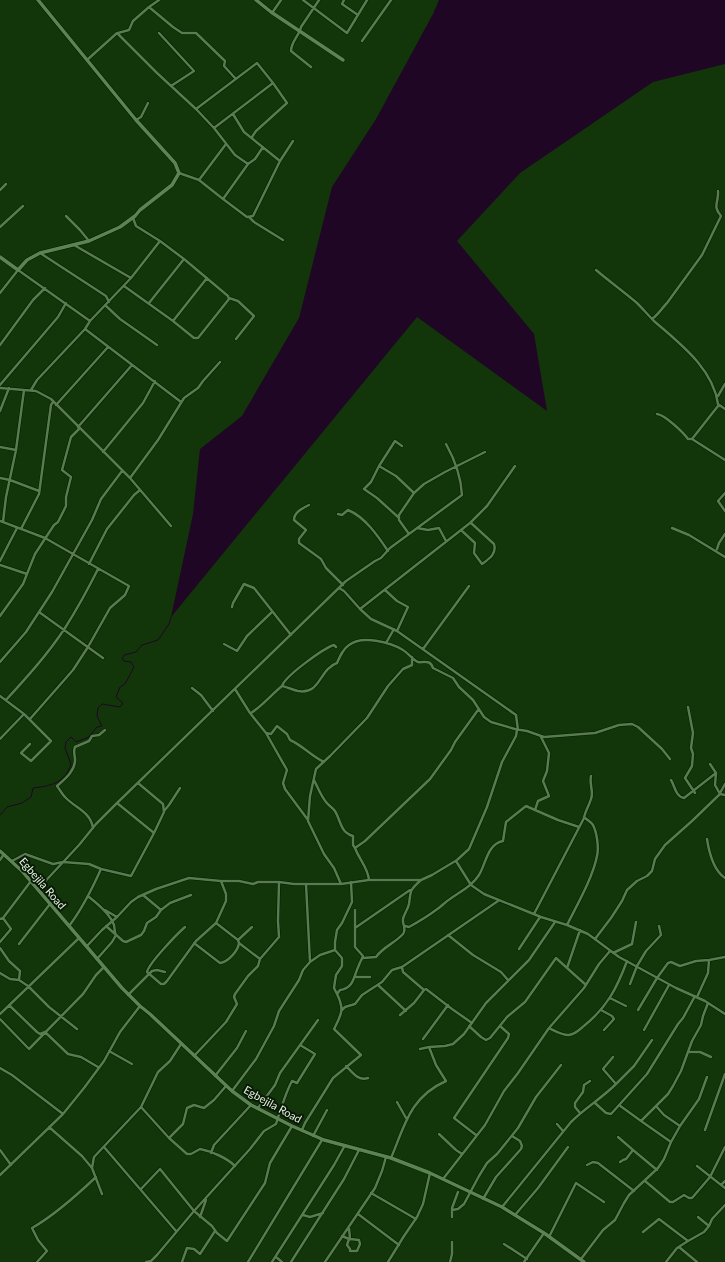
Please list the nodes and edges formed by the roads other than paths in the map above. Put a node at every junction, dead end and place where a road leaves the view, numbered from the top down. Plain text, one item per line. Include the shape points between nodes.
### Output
1 (38, 0) edge
2 (159, 0) edge
3 (256, 0) edge
4 (281, 0) edge
5 (303, 0) edge
6 (319, 0) edge
7 (344, 0) edge
8 (367, 0) edge
9 (391, 0) edge
10 (149, 7) junction
11 (314, 8) junction
12 (272, 13) junction
13 (358, 15) junction
14 (300, 31) junction
15 (117, 33) junction
16 (159, 33) dead end
17 (362, 41) dead end
18 (87, 60) junction
19 (343, 60) dead end
20 (311, 67) dead end
21 (235, 78) junction
22 (273, 83) junction
23 (171, 86) junction
24 (148, 103) dead end
25 (196, 109) junction
26 (233, 114) junction
27 (136, 120) junction
28 (214, 128) junction
29 (252, 138) junction
30 (293, 141) dead end
31 (226, 144) junction
32 (263, 147) junction
33 (280, 161) junction
34 (248, 164) junction
35 (179, 173) junction
36 (199, 180) junction
37 (6, 184) dead end
38 (0, 190) edge
39 (718, 191) dead end
40 (223, 199) junction
41 (23, 206) dead end
42 (66, 216) dead end
43 (249, 217) junction
44 (133, 218) junction
45 (0, 227) edge
46 (282, 240) dead end
47 (89, 241) junction
48 (160, 241) junction
49 (74, 245) junction
50 (40, 253) junction
51 (0, 257) edge
52 (184, 259) junction
53 (18, 270) junction
54 (596, 270) dead end
55 (131, 278) junction
56 (207, 278) junction
57 (124, 286) junction
58 (45, 288) junction
59 (1, 290) edge
60 (229, 298) junction
61 (109, 302) junction
62 (66, 303) junction
63 (149, 303) junction
64 (105, 305) junction
65 (652, 319) junction
66 (90, 321) junction
67 (173, 321) junction
68 (85, 329) junction
69 (236, 339) dead end
70 (0, 345) edge
71 (157, 345) dead end
72 (108, 348) junction
73 (220, 362) dead end
74 (132, 365) junction
75 (155, 381) junction
76 (725, 384) edge
77 (1, 387) edge
78 (9, 388) junction
79 (24, 390) junction
80 (31, 390) junction
81 (717, 396) junction
82 (53, 402) junction
83 (181, 402) junction
84 (56, 405) junction
85 (719, 405) junction
86 (725, 409) edge
87 (0, 411) edge
88 (657, 414) dead end
89 (79, 428) junction
90 (692, 439) junction
91 (446, 444) dead end
92 (402, 446) dead end
93 (0, 447) edge
94 (16, 450) junction
95 (103, 452) junction
96 (485, 452) dead end
97 (725, 460) edge
98 (379, 466) junction
99 (515, 466) dead end
100 (456, 467) junction
101 (122, 471) junction
102 (0, 478) edge
103 (130, 478) junction
104 (10, 480) junction
105 (140, 490) junction
106 (39, 491) junction
107 (414, 493) junction
108 (725, 493) edge
109 (309, 505) dead end
110 (725, 511) edge
111 (338, 514) dead end
112 (399, 517) junction
113 (2, 522) edge
114 (471, 523) junction
115 (171, 526) dead end
116 (17, 528) junction
117 (417, 528) junction
118 (672, 528) dead end
119 (21, 529) junction
120 (461, 530) junction
121 (409, 534) junction
122 (725, 534) edge
123 (45, 538) junction
124 (446, 541) junction
125 (717, 549) dead end
126 (388, 551) junction
127 (72, 554) junction
128 (725, 558) edge
129 (0, 562) edge
130 (89, 564) junction
131 (0, 565) edge
132 (98, 569) junction
133 (27, 574) junction
134 (343, 585) junction
135 (469, 586) dead end
136 (339, 588) junction
137 (385, 590) junction
138 (232, 607) dead end
139 (360, 609) junction
140 (39, 612) junction
141 (272, 612) junction
142 (0, 616) edge
143 (64, 629) junction
144 (395, 630) junction
145 (291, 635) junction
146 (386, 643) junction
147 (224, 644) dead end
148 (88, 647) junction
149 (336, 647) dead end
150 (423, 649) junction
151 (412, 657) junction
152 (103, 658) dead end
153 (0, 662) edge
154 (282, 686) junction
155 (192, 688) dead end
156 (235, 689) junction
157 (0, 696) edge
158 (6, 700) junction
159 (688, 707) dead end
160 (478, 710) junction
161 (213, 711) junction
162 (251, 713) junction
163 (24, 714) junction
164 (30, 719) junction
165 (105, 730) dead end
166 (517, 730) junction
167 (266, 733) junction
168 (542, 737) junction
169 (0, 739) edge
170 (30, 744) dead end
171 (670, 759) dead end
172 (324, 762) junction
173 (710, 764) dead end
174 (716, 773) junction
175 (591, 776) dead end
176 (314, 780) junction
177 (671, 780) dead end
178 (138, 783) junction
179 (725, 784) edge
180 (180, 788) dead end
181 (693, 790) junction
182 (695, 794) dead end
183 (720, 794) junction
184 (725, 795) edge
185 (117, 803) junction
186 (163, 804) junction
187 (169, 805) junction
188 (535, 810) junction
189 (164, 812) junction
190 (584, 817) junction
191 (308, 820) junction
192 (92, 821) junction
193 (99, 821) junction
194 (579, 826) junction
195 (93, 828) junction
196 (154, 832) junction
197 (707, 839) dead end
198 (355, 848) junction
199 (0, 851) edge
200 (4, 854) junction
201 (0, 860) edge
202 (12, 861) junction
203 (456, 861) junction
204 (63, 862) junction
205 (100, 869) junction
206 (725, 878) edge
207 (369, 880) junction
208 (422, 880) junction
209 (221, 881) junction
210 (31, 882) junction
211 (279, 882) junction
212 (350, 882) junction
213 (306, 884) junction
214 (341, 884) junction
215 (471, 885) junction
216 (38, 890) junction
217 (411, 890) junction
218 (143, 895) junction
219 (191, 895) dead end
220 (89, 897) junction
221 (498, 900) junction
222 (50, 904) junction
223 (104, 909) junction
224 (161, 910) junction
225 (355, 910) dead end
226 (534, 914) junction
227 (117, 917) junction
228 (540, 917) junction
229 (4, 918) junction
230 (0, 919) edge
231 (112, 922) junction
232 (555, 922) junction
233 (636, 922) dead end
234 (216, 923) junction
235 (568, 925) junction
236 (69, 926) junction
237 (106, 926) junction
238 (405, 926) junction
239 (659, 926) dead end
240 (185, 927) dead end
241 (252, 927) dead end
242 (354, 928) junction
243 (580, 930) junction
244 (116, 935) junction
245 (448, 935) junction
246 (79, 938) junction
247 (595, 939) junction
248 (239, 941) junction
249 (0, 942) edge
250 (194, 942) junction
251 (18, 944) dead end
252 (86, 947) junction
253 (0, 948) edge
254 (519, 949) dead end
255 (335, 950) junction
256 (612, 952) junction
257 (725, 957) edge
258 (363, 958) junction
259 (97, 959) junction
260 (260, 959) junction
261 (709, 960) junction
262 (627, 961) junction
263 (310, 962) junction
264 (637, 966) junction
265 (104, 967) junction
266 (402, 967) junction
267 (567, 968) junction
268 (165, 972) dead end
269 (0, 973) edge
270 (150, 974) junction
271 (355, 977) junction
272 (370, 977) dead end
273 (656, 978) junction
274 (19, 980) junction
275 (508, 980) junction
276 (630, 984) dead end
277 (669, 984) junction
278 (378, 985) junction
279 (586, 985) junction
280 (28, 986) junction
281 (424, 990) junction
282 (128, 994) junction
283 (337, 994) junction
284 (696, 996) junction
285 (610, 998) junction
286 (708, 1003) junction
287 (9, 1005) junction
288 (448, 1005) junction
289 (140, 1006) junction
290 (626, 1006) dead end
291 (2, 1010) edge
292 (342, 1010) junction
293 (602, 1010) junction
294 (638, 1010) dead end
295 (406, 1011) junction
296 (0, 1014) edge
297 (725, 1014) edge
298 (400, 1015) dead end
299 (61, 1016) junction
300 (0, 1019) edge
301 (318, 1020) dead end
302 (472, 1023) junction
303 (469, 1026) junction
304 (500, 1026) junction
305 (549, 1028) junction
306 (78, 1029) dead end
307 (604, 1030) dead end
308 (644, 1030) dead end
309 (246, 1031) dead end
310 (46, 1032) junction
311 (423, 1039) dead end
312 (652, 1040) dead end
313 (181, 1044) junction
314 (300, 1045) junction
315 (429, 1047) junction
316 (420, 1049) dead end
317 (109, 1051) junction
318 (688, 1052) junction
319 (194, 1056) junction
320 (711, 1057) dead end
321 (613, 1058) dead end
322 (132, 1064) dead end
323 (561, 1065) dead end
324 (346, 1066) junction
325 (98, 1067) junction
326 (0, 1068) edge
327 (725, 1074) edge
328 (215, 1076) junction
329 (707, 1077) dead end
330 (368, 1078) dead end
331 (590, 1081) dead end
332 (616, 1084) junction
333 (226, 1086) junction
334 (232, 1091) junction
335 (397, 1102) dead end
336 (595, 1103) junction
337 (619, 1104) junction
338 (252, 1105) junction
339 (656, 1106) junction
340 (141, 1107) junction
341 (258, 1108) junction
342 (326, 1110) dead end
343 (580, 1113) junction
344 (63, 1114) junction
345 (278, 1118) junction
346 (406, 1119) junction
347 (641, 1121) junction
348 (557, 1124) dead end
349 (292, 1126) junction
350 (680, 1126) junction
351 (49, 1127) junction
352 (301, 1130) junction
353 (705, 1130) dead end
354 (563, 1131) junction
355 (439, 1134) dead end
356 (476, 1135) junction
357 (313, 1136) junction
358 (512, 1136) junction
359 (618, 1137) dead end
360 (169, 1138) junction
361 (322, 1140) junction
362 (671, 1142) junction
363 (104, 1146) junction
364 (344, 1146) junction
365 (568, 1147) dead end
366 (725, 1147) edge
367 (0, 1150) edge
368 (359, 1150) junction
369 (633, 1150) junction
370 (211, 1153) junction
371 (462, 1154) junction
372 (388, 1158) junction
373 (620, 1162) dead end
374 (11, 1165) junction
375 (587, 1165) dead end
376 (235, 1166) junction
377 (697, 1166) dead end
378 (92, 1168) junction
379 (657, 1170) junction
380 (430, 1172) junction
381 (0, 1175) edge
382 (96, 1177) junction
383 (710, 1177) junction
384 (443, 1179) junction
385 (645, 1181) junction
386 (725, 1181) edge
387 (721, 1185) junction
388 (725, 1188) edge
389 (141, 1190) junction
390 (634, 1191) junction
391 (458, 1192) dead end
392 (470, 1192) junction
393 (371, 1193) junction
394 (102, 1194) dead end
395 (207, 1198) junction
396 (483, 1199) junction
397 (604, 1202) dead end
398 (725, 1205) edge
399 (502, 1207) junction
400 (452, 1210) junction
401 (194, 1211) junction
402 (323, 1213) junction
403 (358, 1214) junction
404 (303, 1215) junction
405 (515, 1215) junction
406 (452, 1216) dead end
407 (200, 1217) junction
408 (698, 1217) dead end
409 (416, 1219) junction
410 (709, 1226) junction
411 (349, 1227) junction
412 (216, 1230) junction
413 (176, 1231) junction
414 (644, 1232) dead end
415 (544, 1233) junction
416 (342, 1236) junction
417 (549, 1237) junction
418 (688, 1240) junction
419 (452, 1242) dead end
420 (504, 1244) dead end
421 (399, 1245) junction
422 (679, 1247) junction
423 (276, 1257) junction
424 (527, 1259) junction
425 (581, 1259) junction
426 (37, 1262) edge
427 (146, 1262) edge
428 (182, 1262) edge
429 (248, 1262) edge
430 (272, 1262) edge
431 (282, 1262) edge
432 (291, 1262) edge
433 (325, 1262) edge
434 (388, 1262) edge
435 (450, 1262) edge
436 (524, 1262) edge
437 (584, 1262) edge
438 (666, 1262) edge
439 (697, 1262) edge

1 - 18 street
2 - 10 street
3 - 12 street
4 - 12 street
5 - 11 street
6 - 11 street
7 - 13 street via 342,4
8 - 13 street
9 - 17 street
10 - 15 street via 133,21 129,30
10 - 21 street via 172,27 182,32 196,33 224,61 224,66
11 - 13 street via 347,33
11 - 14 street
12 - 14 street
14 - 19 street
14 - 20 street via 291,46 291,51
15 - 18 street
15 - 23 street
16 - 23 street via 194,71
18 - 27 street
21 - 22 street via 257,63
21 - 25 street
22 - 26 street
22 - 29 street via 287,103 256,131
23 - 25 street
24 - 27 street via 141,117
25 - 28 street
26 - 28 street
26 - 29 street via 244,132
27 - 35 street via 175,163
28 - 31 street
29 - 32 street
30 - 33 street
31 - 34 street via 235,155
31 - 36 street
32 - 33 street
32 - 34 street
33 - 43 street via 253,216
34 - 40 street
35 - 36 street
35 - 44 street via 172,185
36 - 40 street
37 - 38 street
39 - 65 street via 716,206 721,216 710,240 695,266 658,315
40 - 43 street
41 - 45 street
42 - 47 street
43 - 46 street
44 - 47 street
44 - 48 street via 136,226
47 - 49 street
48 - 52 street
48 - 55 street
49 - 50 street
49 - 55 street
50 - 53 street via 27,260
50 - 61 street via 106,296
51 - 53 street
52 - 56 street
52 - 63 street
53 - 58 street
53 - 59 street
54 - 65 street via 637,303
55 - 57 street
56 - 60 street
56 - 67 street
57 - 61 street
57 - 63 street
58 - 62 street
58 - 70 street
60 - 67 street via 196,338
60 - 69 street via 238,301 254,317
61 - 64 street
62 - 66 street
62 - 77 street via 58,317
63 - 67 street
64 - 66 street
64 - 71 street
65 - 81 street via 680,343 711,379
66 - 68 street
68 - 72 street
68 - 80 street via 37,380
72 - 74 street
72 - 84 street
73 - 83 street via 198,388 187,394
74 - 75 street
74 - 89 street
75 - 83 street
75 - 95 street via 143,403
76 - 81 street
77 - 78 street
78 - 79 street
78 - 87 street
79 - 80 street
79 - 94 street
80 - 82 street via 42,393
81 - 85 street
82 - 84 street
82 - 106 street
83 - 103 street via 158,440
84 - 89 street
85 - 86 street
85 - 90 street
88 - 90 street via 668,419 688,439
89 - 95 street
89 - 123 street via 71,438 62,470 71,477 66,506 58,522
90 - 97 street
91 - 100 street
92 - 98 street via 395,441
93 - 94 street
94 - 104 street
95 - 101 street
96 - 100 street
98 - 107 street via 396,476
98 - 112 street via 371,482 364,489
99 - 114 street via 487,506
100 - 107 street via 424,484
100 - 117 street via 462,495
101 - 103 street
101 - 127 street via 101,499
102 - 104 street
103 - 105 street
104 - 106 street
104 - 113 street
105 - 115 street
105 - 130 street via 107,529
106 - 119 street
107 - 112 street
108 - 110 street via 718,501
109 - 134 street via 297,512 294,517 294,520 306,530 299,543 321,559
111 - 126 street via 348,510 352,512 368,525
112 - 121 street
113 - 116 street
114 - 120 street
114 - 120 street via 494,544 491,558 482,564 474,553 475,543
116 - 119 street
116 - 129 street
117 - 121 street
117 - 124 street via 439,528
118 - 128 street via 689,535
119 - 123 street
120 - 124 street
121 - 126 street
122 - 125 street
123 - 127 street
123 - 133 street
124 - 137 street
126 - 134 street
127 - 130 street
127 - 140 street
130 - 132 street
131 - 133 street
132 - 143 street
132 - 148 street via 129,586 125,595 110,608
133 - 142 street
134 - 136 street
135 - 150 street
136 - 139 street
136 - 145 street
137 - 139 street
137 - 144 street via 396,601 408,607
138 - 141 street via 244,584 254,588
139 - 144 street via 371,619
140 - 143 street
140 - 153 street via 19,641
141 - 145 street
141 - 147 street via 247,636 237,651
143 - 148 street
143 - 158 street via 38,664
144 - 146 street
144 - 150 street
145 - 156 street
146 - 151 street
146 - 154 street via 367,641 350,644 340,655 337,663 330,665 317,685 309,690 297,691
148 - 152 street
148 - 164 street via 73,670
149 - 154 street via 329,646 304,663 283,682
150 - 166 street via 516,715
151 - 160 street via 418,662 432,664 433,668 453,678 473,700
151 - 172 street via 412,665 403,669 388,686 367,718
154 - 162 street
155 - 161 street via 201,694
156 - 161 street
156 - 162 street
157 - 158 street
158 - 163 street
159 - 181 street via 693,733 693,754 692,766 685,778
160 - 166 street via 491,722
160 - 198 street via 427,782
161 - 178 street
162 - 167 street
163 - 164 street
163 - 169 street
164 - 170 street via 51,741 31,761 22,753
165 - 192 street via 75,747 75,762 71,773 57,786 64,796
166 - 168 street
166 - 203 street via 468,849
167 - 172 street via 271,734 277,726 290,740
167 - 191 street via 287,770 283,782 285,789
168 - 171 street via 595,733 619,725 632,724 657,744
168 - 188 street via 549,753 543,781 549,796 538,801
172 - 176 street via 316,770
173 - 174 street
174 - 181 street
174 - 183 street via 715,785
175 - 190 street via 592,799
176 - 191 street
176 - 198 street via 347,834 353,836
177 - 181 street via 680,797 684,798
178 - 185 street
178 - 186 street
179 - 183 street
180 - 187 street
181 - 182 street
183 - 184 street
183 - 247 street via 665,845 655,859 652,871 627,890 608,923
185 - 193 street
185 - 196 street
186 - 187 street
186 - 189 street
187 - 189 street
188 - 194 street
188 - 215 street via 526,806 506,822 503,841 494,846 488,854 479,875
189 - 196 street
190 - 194 street
190 - 235 street via 594,827 597,856
191 - 214 street
192 - 193 street
192 - 195 street
193 - 195 street
194 - 226 street
195 - 204 street via 80,846
196 - 205 street via 131,876
197 - 206 street via 712,862
198 - 207 street via 368,872
199 - 200 street, Egbejila Road
200 - 201 street
200 - 202 street, Egbejila Road
202 - 204 street via 25,854 53,864
202 - 210 street, Egbejila Road
203 - 208 street
203 - 215 street
204 - 205 street via 88,864
204 - 216 street
205 - 220 street
207 - 208 street
207 - 212 street
208 - 217 street
209 - 211 street via 253,884
209 - 218 street via 189,878 156,888
209 - 234 street via 226,901
210 - 216 street, Egbejila Road
210 - 229 street
211 - 213 street
211 - 260 street via 280,937
212 - 214 street
212 - 255 street via 352,902 337,930
213 - 214 street
213 - 263 street
215 - 221 street
215 - 238 street via 435,911 409,927
216 - 222 street, Egbejila Road
217 - 238 street via 403,920
217 - 242 street
218 - 224 street
218 - 227 street
219 - 224 street via 170,903
220 - 223 street
220 - 236 street
221 - 226 street
221 - 245 street
222 - 236 street, Egbejila Road
222 - 251 street
223 - 227 street
223 - 231 street
224 - 244 street via 147,923 141,935 126,942
225 - 242 street
226 - 228 street
227 - 231 street
228 - 232 street
228 - 254 street
229 - 230 street
229 - 249 street via 11,929
231 - 237 street
231 - 244 street
232 - 235 street
232 - 275 street via 529,960
233 - 256 street via 632,944
234 - 248 street
234 - 250 street
235 - 243 street
236 - 246 street, Egbejila Road
237 - 244 street
237 - 252 street
238 - 258 street via 403,934 376,957
239 - 264 street via 661,935 646,951
240 - 270 street via 151,964 148,969
241 - 248 street
242 - 258 street via 355,947
243 - 247 street
243 - 267 street
244 - 259 street
245 - 266 street
245 - 275 street via 473,955 501,972
246 - 252 street, Egbejila Road
246 - 280 street
247 - 256 street
248 - 250 street via 239,946 228,959 220,963
248 - 260 street
250 - 270 street via 164,984
252 - 259 street, Egbejila Road
253 - 274 street via 20,971
255 - 263 street
255 - 283 street via 342,958 342,966 336,975 334,988
256 - 262 street
256 - 279 street via 599,964
257 - 261 street
258 - 271 street
259 - 265 street, Egbejila Road
260 - 319 street via 258,966 235,994 237,1004 226,1022
261 - 273 street via 680,966 668,963
261 - 284 street via 708,973
262 - 264 street
262 - 285 street
263 - 334 street via 279,1011 256,1059
264 - 273 street
264 - 276 street
265 - 282 street, Egbejila Road
265 - 299 street via 96,974 83,994
266 - 278 street via 392,970
266 - 281 street via 402,972
267 - 279 street
267 - 304 street via 556,958 525,1002
268 - 270 street via 157,970
269 - 274 street via 10,979
270 - 282 street
271 - 272 street
271 - 283 street via 351,985
273 - 277 street
273 - 294 street
274 - 280 street
275 - 302 street via 486,1003
277 - 284 street
277 - 308 street
278 - 292 street via 365,992 355,1004
278 - 295 street
279 - 305 street
280 - 287 street
280 - 299 street
281 - 288 street
281 - 295 street
282 - 289 street, Egbejila Road
283 - 292 street
284 - 286 street
284 - 337 street via 647,1074
285 - 290 street
285 - 293 street
286 - 297 street
286 - 318 street
287 - 291 street
287 - 310 street via 37,1032
288 - 302 street
288 - 311 street
289 - 313 street, Egbejila Road
289 - 317 street
291 - 296 street
292 - 324 street via 334,1029 361,1054
293 - 305 street via 578,1032 571,1035 564,1035
293 - 307 street via 614,1019
295 - 298 street
299 - 306 street
299 - 310 street
300 - 310 street via 29,1049
301 - 314 street
302 - 303 street
303 - 304 street via 486,1040
303 - 315 street via 453,1044
304 - 356 street via 509,1034 508,1038 454,1118
305 - 356 street
309 - 328 street via 237,1048
310 - 325 street via 68,1054 81,1057
312 - 332 street via 634,1066
313 - 319 street, Egbejila Road
313 - 340 street via 170,1061 158,1072
314 - 341 street
314 - 345 street via 315,1054 297,1083 292,1080
315 - 316 street
315 - 346 street via 446,1081 423,1096
317 - 322 street
317 - 325 street
318 - 320 street via 700,1052
318 - 339 street via 674,1086
319 - 328 street, Egbejila Road
321 - 332 street via 604,1069
323 - 358 street via 536,1097
324 - 330 street via 362,1080
324 - 352 street via 333,1078
325 - 344 street
326 - 344 street
327 - 353 street
328 - 333 street, Egbejila Road
329 - 350 street via 699,1099
331 - 343 street via 584,1085 583,1092 574,1103
332 - 336 street
333 - 334 street, Egbejila Road
333 - 360 street via 204,1108 194,1105 187,1108 184,1124
334 - 338 street, Egbejila Road
335 - 346 street
336 - 337 street via 609,1114
336 - 343 street
337 - 347 street
338 - 341 street, Egbejila Road
338 - 370 street via 214,1144
339 - 347 street
339 - 350 street
340 - 360 street
340 - 363 street
341 - 345 street, Egbejila Road
342 - 357 street
343 - 354 street
344 - 351 street
345 - 349 street, Egbejila Road
345 - 376 street via 276,1124 264,1130
346 - 372 street
347 - 362 street
348 - 354 street
349 - 352 street, Egbejila Road
349 - 412 street via 270,1163 265,1183 227,1240
350 - 362 street
351 - 374 street
351 - 378 street
352 - 357 street, Egbejila Road
354 - 399 street
355 - 371 street
356 - 371 street
357 - 361 street, Egbejila Road
358 - 392 street via 487,1163
358 - 396 street via 520,1140 521,1149 496,1177
359 - 369 street
360 - 370 street via 188,1154 200,1149
361 - 364 street, Egbejila Road
361 - 429 street
362 - 379 street
363 - 378 street via 94,1157
363 - 389 street
364 - 368 street, Egbejila Road
364 - 404 street
365 - 405 street
366 - 383 street
367 - 374 street
368 - 372 street, Egbejila Road
368 - 402 street
369 - 373 street
369 - 379 street
370 - 376 street
371 - 384 street
372 - 380 street, Egbejila Road
372 - 393 street
374 - 381 street
375 - 390 street via 598,1163
376 - 395 street
377 - 383 street
378 - 382 street
379 - 385 street
380 - 384 street, Egbejila Road
380 - 409 street via 423,1204
382 - 394 street
382 - 426 street via 62,1207 32,1228 47,1251
383 - 385 street via 692,1198 682,1195 672,1202
383 - 387 street
384 - 392 street, Egbejila Road
385 - 390 street
386 - 387 street
387 - 388 street
389 - 401 street via 160,1169
389 - 413 street
390 - 425 street via 615,1220 603,1230
391 - 400 street
392 - 396 street, Egbejila Road
392 - 400 street via 460,1208
393 - 403 street
393 - 409 street
395 - 401 street
395 - 407 street
396 - 399 street, Egbejila Road
397 - 417 street via 576,1183
398 - 410 street
399 - 405 street, Egbejila Road
400 - 406 street
401 - 407 street
401 - 413 street
402 - 404 street via 310,1217
402 - 432 street
403 - 411 street
403 - 421 street
404 - 423 street
405 - 415 street, Egbejila Road
407 - 412 street
408 - 410 street
409 - 421 street
410 - 418 street via 704,1232
411 - 416 street
411 - 416 street via 350,1239 359,1240 357,1251 350,1251 347,1245 349,1238
412 - 428 street via 200,1254 194,1248 187,1248
413 - 427 street via 157,1255
414 - 418 street via 660,1219
415 - 417 street, Egbejila Road
415 - 424 street
416 - 433 street
417 - 425 street, Egbejila Road
418 - 422 street
419 - 435 street
420 - 424 street
421 - 434 street
422 - 438 street
422 - 439 street
423 - 430 street
423 - 431 street
424 - 436 street
425 - 437 street, Egbejila Road

